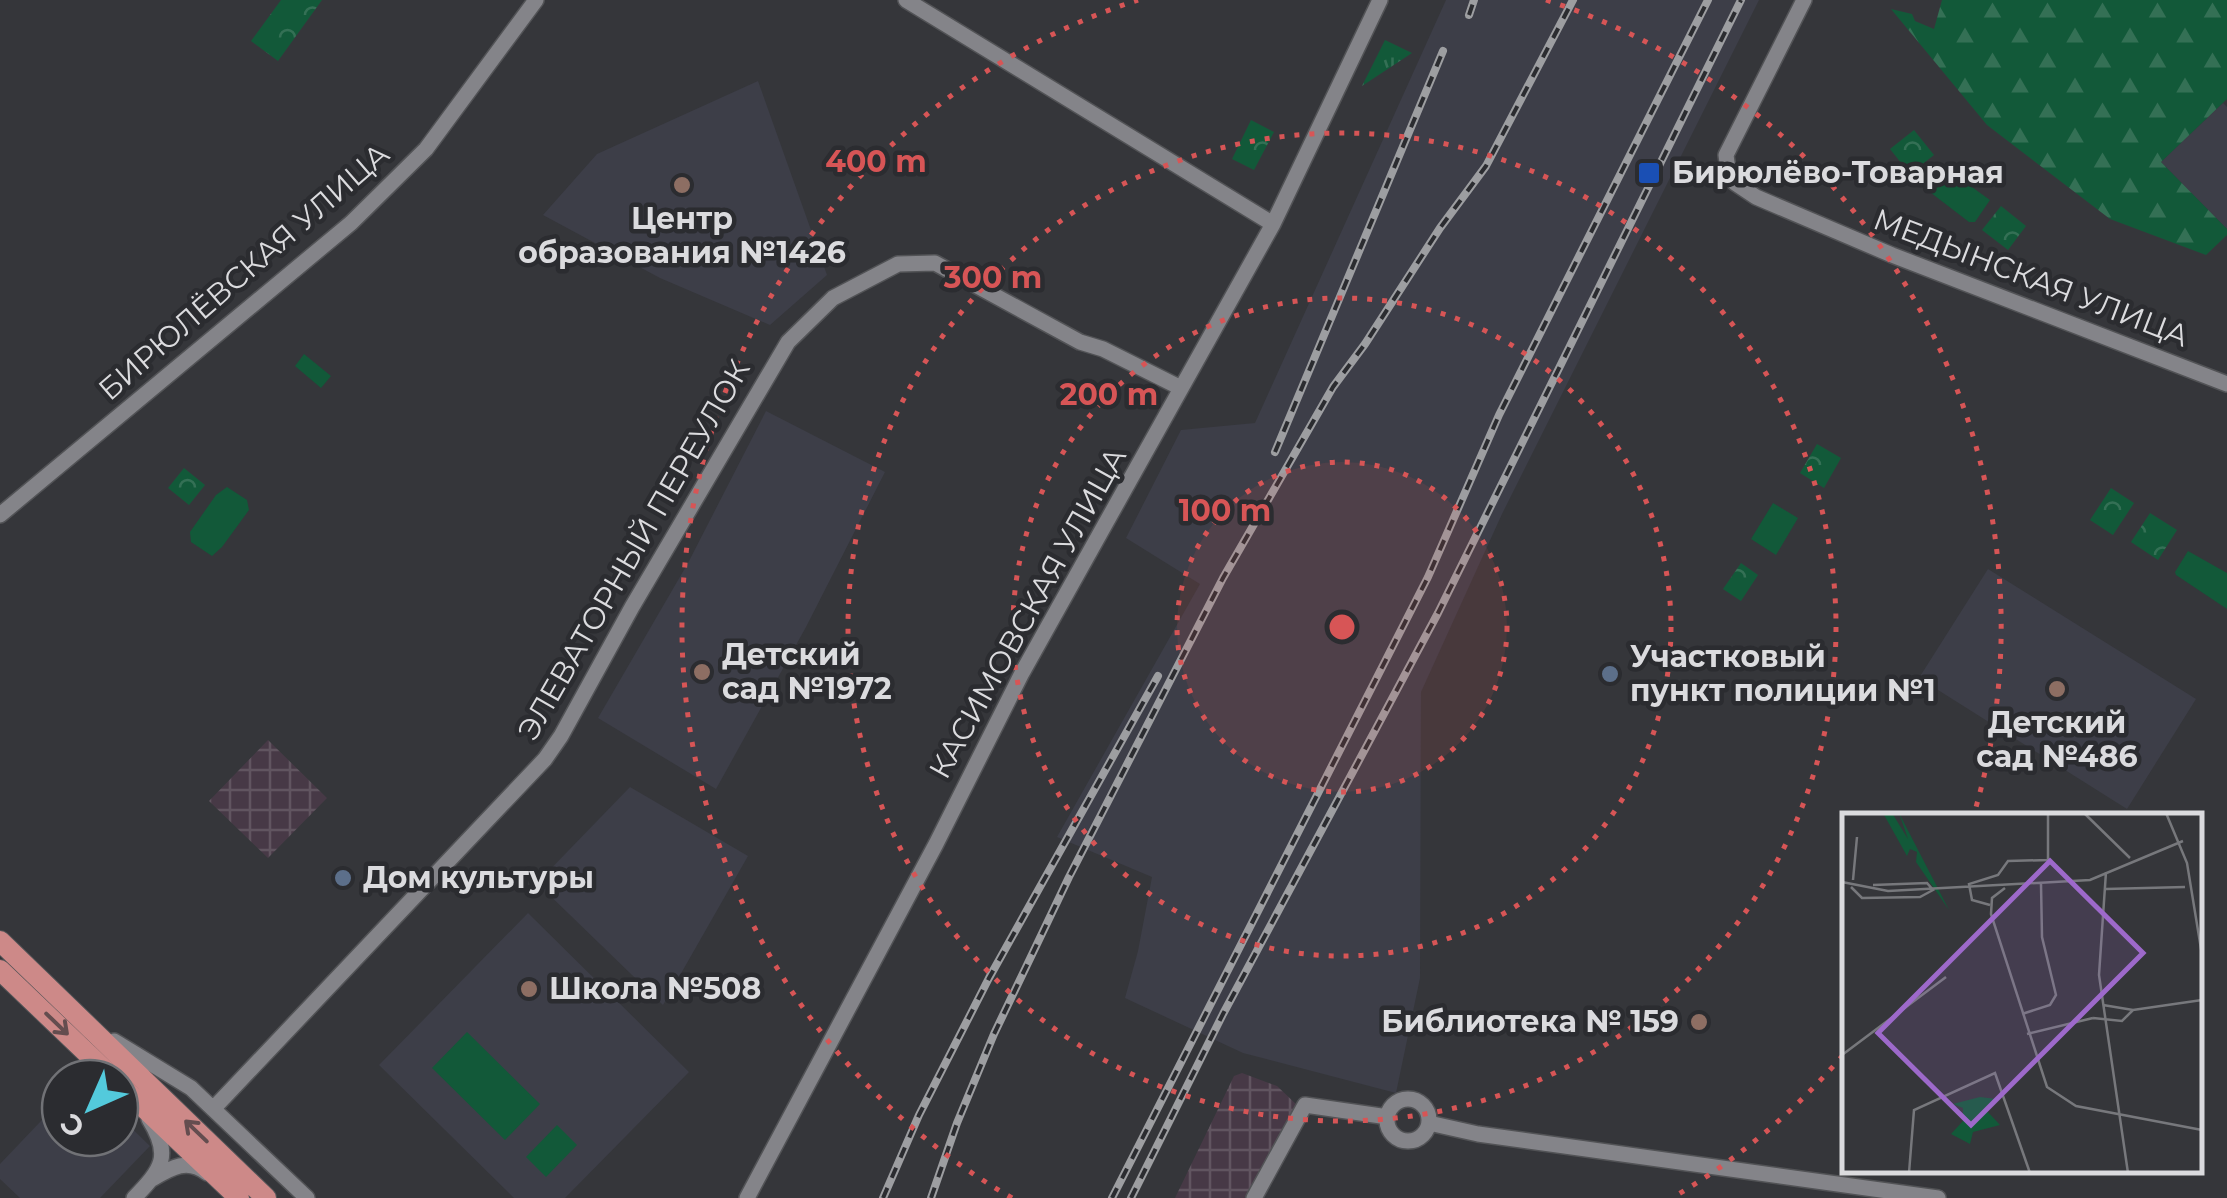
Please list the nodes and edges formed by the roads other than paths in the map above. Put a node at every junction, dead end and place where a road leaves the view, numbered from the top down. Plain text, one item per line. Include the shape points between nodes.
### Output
1 (536, 0) edge
2 (906, 0) edge
3 (1380, 0) edge
4 (1804, 0) edge
5 (1273, 224) junction
6 (2227, 384) edge
7 (1181, 388) junction
8 (0, 515) edge
9 (0, 942) edge
10 (0, 970) edge
11 (76, 1015) junction
12 (92, 1058) edge
13 (140, 1104) edge
14 (140, 1105) edge
15 (213, 1109) junction
16 (1388, 1116) junction
17 (1429, 1123) junction
18 (152, 1179) junction
19 (232, 1192) edge
20 (134, 1198) edge
21 (266, 1198) edge
22 (308, 1198) edge
23 (747, 1198) edge
24 (1254, 1198) edge
25 (1938, 1198) edge

1 - 8 street, БИРЮЛЁВСКАЯ УЛИЦА via 426,150 366,209
2 - 5 street
3 - 5 street, КАСИМОВСКАЯ УЛИЦА
4 - 6 street, МЕДЫНСКАЯ УЛИЦА via 1726,155 1734,182 1756,198 1892,255
5 - 7 street, КАСИМОВСКАЯ УЛИЦА
7 - 15 street, ЭЛЕВАТОРНЫЙ ПЕРЕУЛОК via 935,263 898,264 833,298 788,342 544,759
7 - 23 street, КАСИМОВСКАЯ УЛИЦА via 1022,673
9 - 11 main road
10 -> 12 main road
11 - 15 street
21 -> 11 main road
13 - 19 main road
14 - 18 street via 162,1144
15 - 22 street
16 - 17 street via 1401,1101 1412,1100 1428,1112
16 - 17 street via 1391,1132 1405,1141 1421,1137
16 - 24 street via 1305,1105
17 - 25 street
18 - 19 street via 189,1164
18 - 20 street

